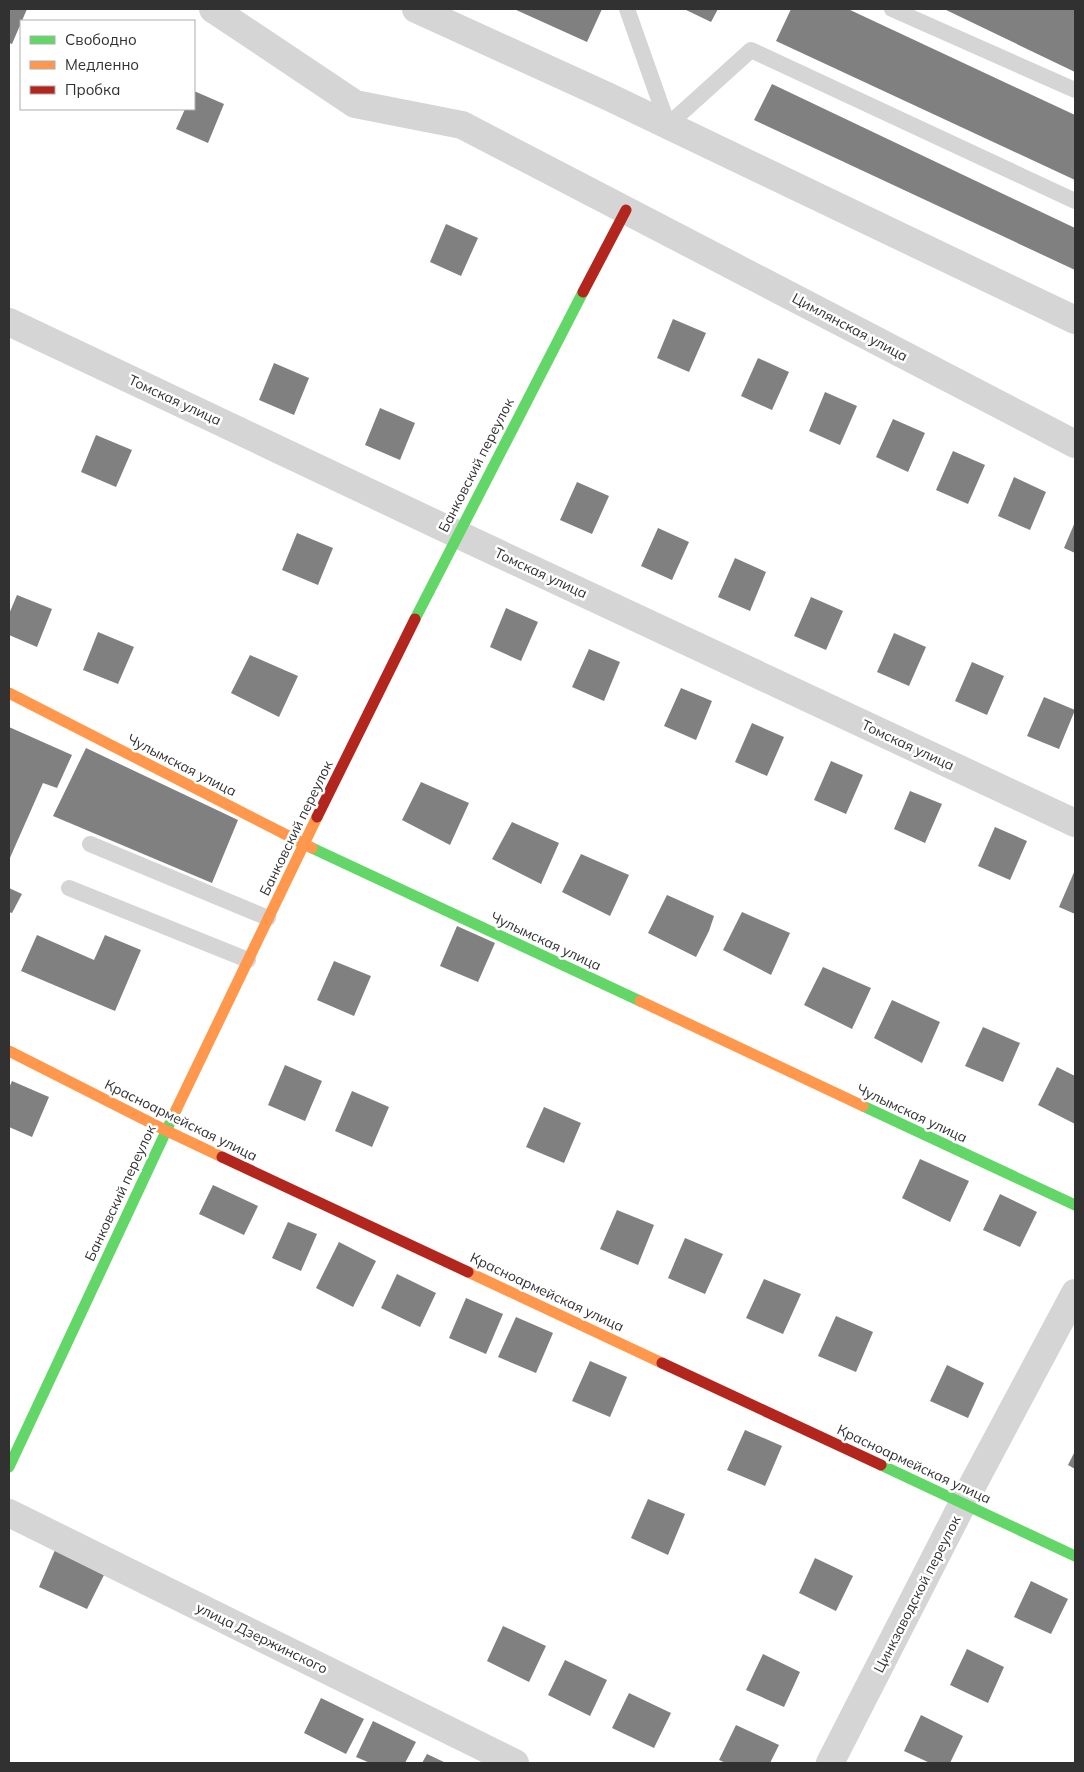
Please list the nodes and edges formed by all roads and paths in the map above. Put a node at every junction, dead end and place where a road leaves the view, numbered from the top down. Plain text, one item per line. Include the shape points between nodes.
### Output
1 (213, 9) edge
2 (416, 9) edge
3 (627, 9) edge
4 (892, 9) edge
5 (1075, 90) edge
6 (668, 125) junction
7 (1075, 202) edge
8 (626, 210) junction
9 (1075, 320) edge
10 (9, 322) edge
11 (1075, 444) edge
12 (457, 534) junction
13 (9, 693) edge
14 (1075, 823) edge
15 (90, 844) dead end
16 (304, 844) junction
17 (69, 888) dead end
18 (268, 918) junction
19 (248, 960) junction
20 (9, 1051) edge
21 (165, 1130) junction
22 (1075, 1205) edge
23 (1075, 1293) edge
24 (9, 1467) edge
25 (963, 1503) junction
26 (9, 1513) edge
27 (1075, 1556) edge
28 (515, 1763) edge
29 (830, 1763) edge

1 - 8 street, Цимлянская улица via 355,104 462,125
2 - 6 street
3 - 6 lane
4 - 5 lane
6 - 7 lane via 752,50
6 - 9 street
8 - 11 street, Цимлянская улица
8 - 12 street, Банковский переулок
10 - 12 street, Томская улица
12 - 14 street, Томская улица
12 - 16 street, Банковский переулок
13 - 16 street, Чулымская улица
15 - 18 lane
16 - 18 street, Банковский переулок
16 - 22 street, Чулымская улица
17 - 19 lane
18 - 19 street, Банковский переулок
19 - 21 street, Банковский переулок
20 - 21 street, Красноармейская улица
21 - 24 street, Банковский переулок
21 - 25 street, Красноармейская улица
23 - 25 street, Цинкзаводской переулок
25 - 27 street, Красноармейская улица
25 - 29 street, Цинкзаводской переулок
26 - 28 street, улица Дзержинского

